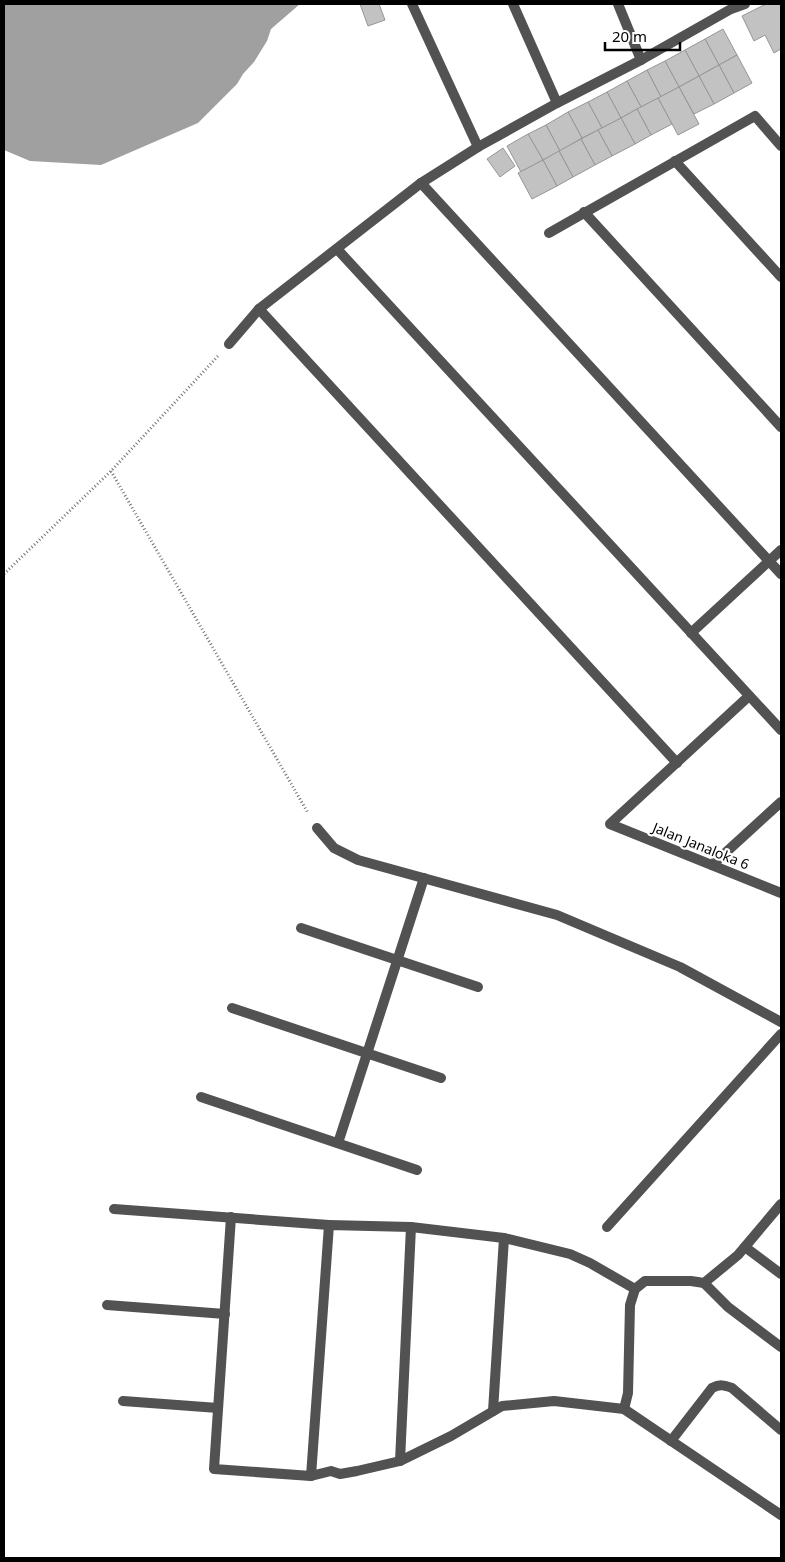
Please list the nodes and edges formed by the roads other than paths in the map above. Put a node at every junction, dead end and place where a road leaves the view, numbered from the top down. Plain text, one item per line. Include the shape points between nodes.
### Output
1 (412, 4) edge
2 (513, 4) edge
3 (618, 4) edge
4 (745, 4) edge
5 (730, 6) edge
6 (641, 60) junction
7 (557, 103) junction
8 (781, 146) edge
9 (478, 147) junction
10 (675, 161) junction
11 (421, 183) junction
12 (584, 212) junction
13 (549, 233) dead end
14 (337, 249) junction
15 (781, 277) edge
16 (259, 309) junction
17 (229, 344) road end
18 (781, 427) edge
19 (781, 550) edge
20 (770, 560) junction
21 (781, 574) edge
22 (691, 633) junction
23 (749, 696) junction
24 (781, 730) edge
25 (677, 762) junction
26 (781, 802) edge
27 (317, 828) road end
28 (712, 865) junction
29 (424, 878) junction
30 (781, 893) edge
31 (301, 928) dead end
32 (398, 960) junction
33 (478, 987) dead end
34 (232, 1008) dead end
35 (781, 1022) edge
36 (781, 1034) edge
37 (367, 1053) junction
38 (441, 1078) dead end
39 (201, 1097) dead end
40 (338, 1143) junction
41 (417, 1170) dead end
42 (781, 1204) edge
43 (114, 1209) dead end
44 (231, 1217) junction
45 (330, 1225) junction
46 (411, 1227) junction
47 (608, 1227) dead end
48 (504, 1238) junction
49 (745, 1247) junction
50 (781, 1274) edge
51 (704, 1283) junction
52 (635, 1289) junction
53 (107, 1305) dead end
54 (225, 1314) junction
55 (781, 1347) edge
56 (122, 1401) dead end
57 (218, 1408) junction
58 (624, 1409) junction
59 (493, 1411) junction
60 (781, 1430) edge
61 (670, 1441) junction
62 (400, 1461) junction
63 (311, 1476) junction
64 (781, 1515) edge

1 - 9 street
2 - 7 street
3 - 6 street
4 - 5 street
5 - 6 street
6 - 7 street
7 - 9 street
8 - 10 street via 754,116
9 - 11 street
10 - 12 street
10 - 15 street
11 - 14 street
11 - 20 street
12 - 13 street
12 - 18 street
14 - 16 street
14 - 22 street
16 - 17 street
16 - 25 street
19 - 20 street
20 - 21 street
20 - 22 street
22 - 23 street
23 - 24 street
23 - 25 street
25 - 28 street, Jalan Janaloka 6 via 610,824
26 - 28 street
27 - 29 street via 334,848 346,855
28 - 30 street, Jalan Janaloka 6
29 - 32 street
29 - 35 street via 567,919 680,967
31 - 32 street
32 - 33 street
32 - 37 street
34 - 37 street
36 - 47 street
37 - 38 street
37 - 40 street
39 - 40 street
40 - 41 street
42 - 49 street
43 - 44 street
44 - 45 street
44 - 54 street
45 - 46 street
45 - 63 street
46 - 48 street
46 - 62 street
48 - 52 street via 570,1254
48 - 59 street
49 - 50 street
49 - 51 street
51 - 52 street via 645,1281
51 - 55 street via 728,1307
52 - 58 street via 630,1305 628,1393
53 - 54 street
54 - 57 street
56 - 57 street
57 - 63 street via 214,1469
58 - 59 street via 554,1401 502,1406
58 - 61 street
59 - 62 street
60 - 61 street via 732,1388 718,1385 712,1388
61 - 64 street
62 - 63 street via 340,1474 331,1471

